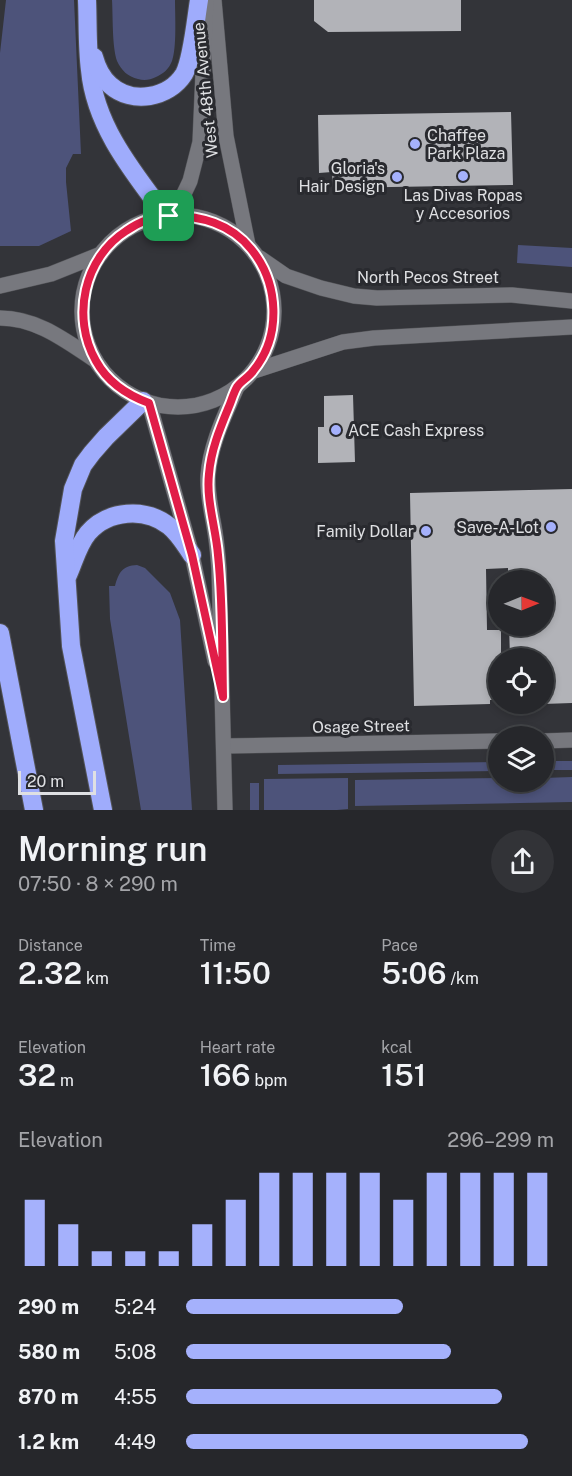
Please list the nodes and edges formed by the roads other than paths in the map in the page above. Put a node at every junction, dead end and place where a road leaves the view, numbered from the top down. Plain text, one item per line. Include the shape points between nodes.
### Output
1 (87, 0) edge
2 (199, 0) edge
3 (206, 0) edge
4 (214, 0) edge
5 (88, 35) junction
6 (168, 216) junction
7 (253, 251) junction
8 (101, 254) junction
9 (0, 285) edge
10 (572, 301) edge
11 (0, 318) edge
12 (572, 327) edge
13 (96, 360) junction
14 (254, 371) junction
15 (237, 387) junction
16 (146, 402) junction
17 (192, 555) junction
18 (66, 580) junction
19 (0, 633) edge
20 (223, 697) junction
21 (572, 740) edge
22 (488, 741) edge
23 (554, 741) edge
24 (224, 746) junction
25 (34, 810) edge
26 (103, 810) edge
27 (225, 810) edge

1 - 5 highway
2 - 5 highway via 185,72 169,89 156,95 129,96 109,85 99,72
3 - 6 street, West 48th Avenue via 200,142 190,182
4 - 7 street, West 48th Avenue via 226,136
5 - 6 highway via 90,71 99,112 129,166
6 - 7 street via 192,216 217,223
6 - 8 street via 136,224
7 - 10 street, North Pecos Street via 286,276 354,296 512,295
7 - 14 street via 268,278 274,302 273,326
8 - 9 street via 51,274
8 - 13 street via 88,278 82,306 85,334
11 - 13 street via 41,326
12 - 14 street via 343,342
13 - 16 street via 124,391
14 - 15 street
15 - 16 street via 195,406
15 - 20 street via 215,443 208,478 219,561
16 - 17 street
16 - 18 highway via 83,465 64,541
17 - 18 highway via 168,525 149,515 126,513 88,533
17 - 20 street
18 - 26 highway via 71,646
19 - 25 highway
20 - 24 street
21 - 23 street
22 - 24 street, Osage Street
24 - 27 street

